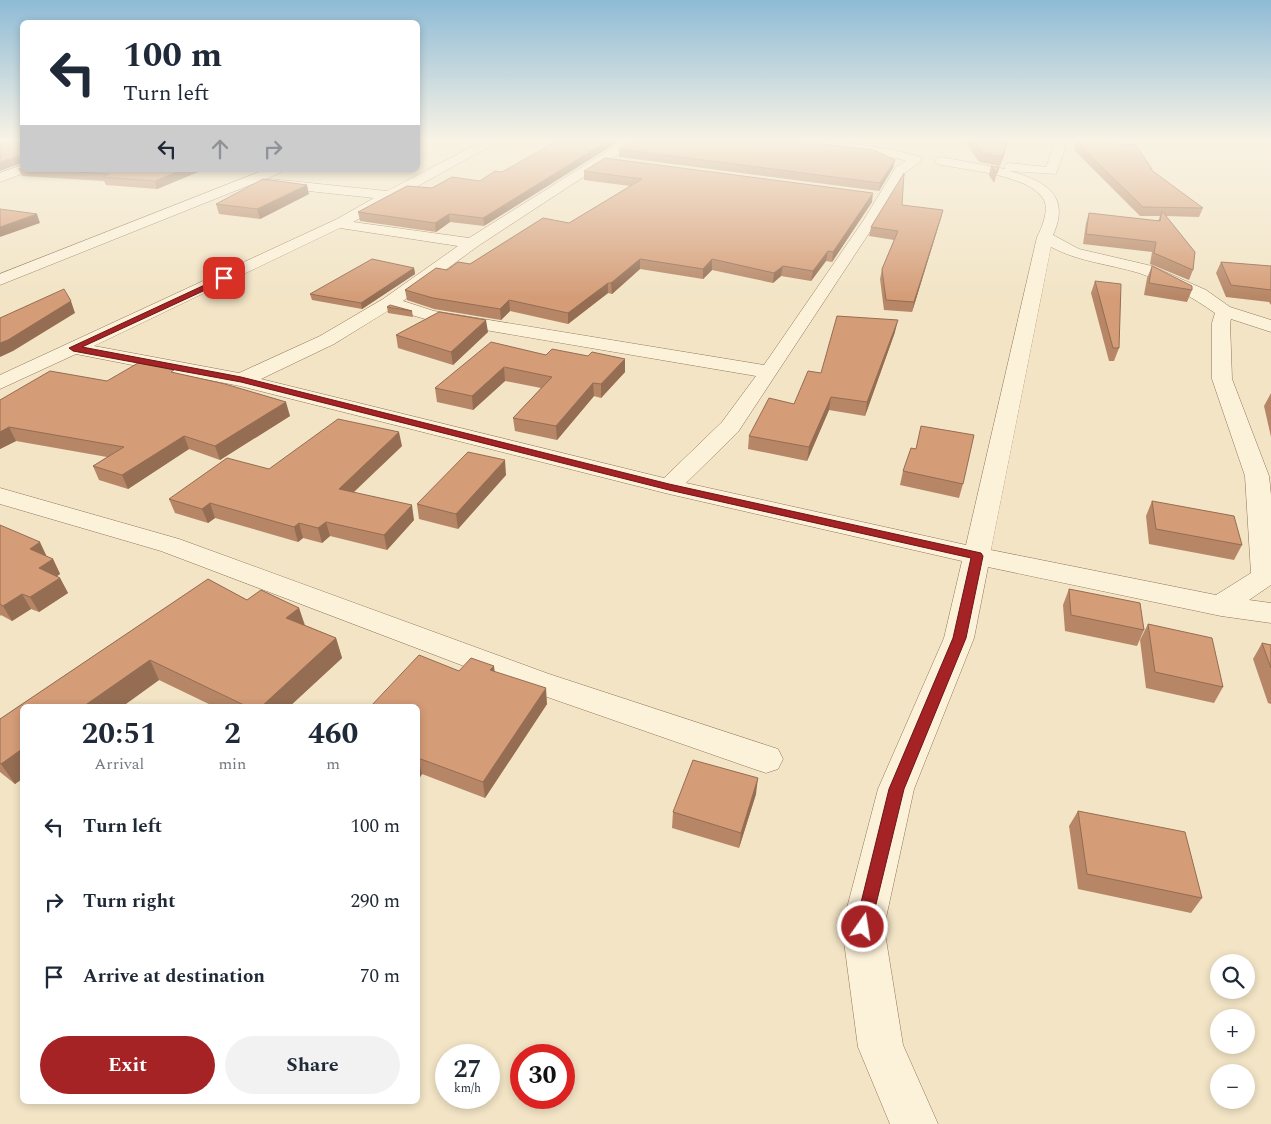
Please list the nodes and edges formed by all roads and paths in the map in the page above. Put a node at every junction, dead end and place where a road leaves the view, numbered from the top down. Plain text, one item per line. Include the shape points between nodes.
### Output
1 (212, 192) edge
2 (373, 192) edge
3 (394, 192) edge
4 (551, 192) edge
5 (883, 192) edge
6 (1044, 192) edge
7 (1050, 192) edge
8 (389, 195) junction
9 (1050, 198) junction
10 (342, 222) junction
11 (1045, 237) junction
12 (472, 243) junction
13 (0, 280) edge
14 (389, 303) junction
15 (1224, 312) junction
16 (1271, 326) edge
17 (73, 348) junction
18 (768, 372) junction
19 (241, 380) junction
20 (0, 383) edge
21 (669, 487) junction
22 (0, 496) edge
23 (977, 556) junction
24 (1221, 606) junction
25 (1271, 613) edge
26 (766, 759) dead end
27 (914, 1124) edge

1 - 13 street
2 - 8 street
3 - 8 street
4 - 12 street
5 - 18 street via 870,221
6 - 9 street
7 - 9 street
8 - 10 street
9 - 11 street via 1049,229
10 - 12 street
10 - 17 street
11 - 15 street via 1074,253 1146,270 1200,294
11 - 23 street
12 - 14 street
14 - 18 street via 432,316
14 - 19 street via 327,340
15 - 16 street
15 - 24 street via 1221,323 1222,379 1258,476 1265,576
17 - 19 street
17 - 20 street
18 - 21 street via 730,427
19 - 21 street
21 - 23 street
22 - 26 street via 170,545 538,682
23 - 24 street
23 - 27 street via 959,638 896,789 863,927 881,1047
24 - 25 street

